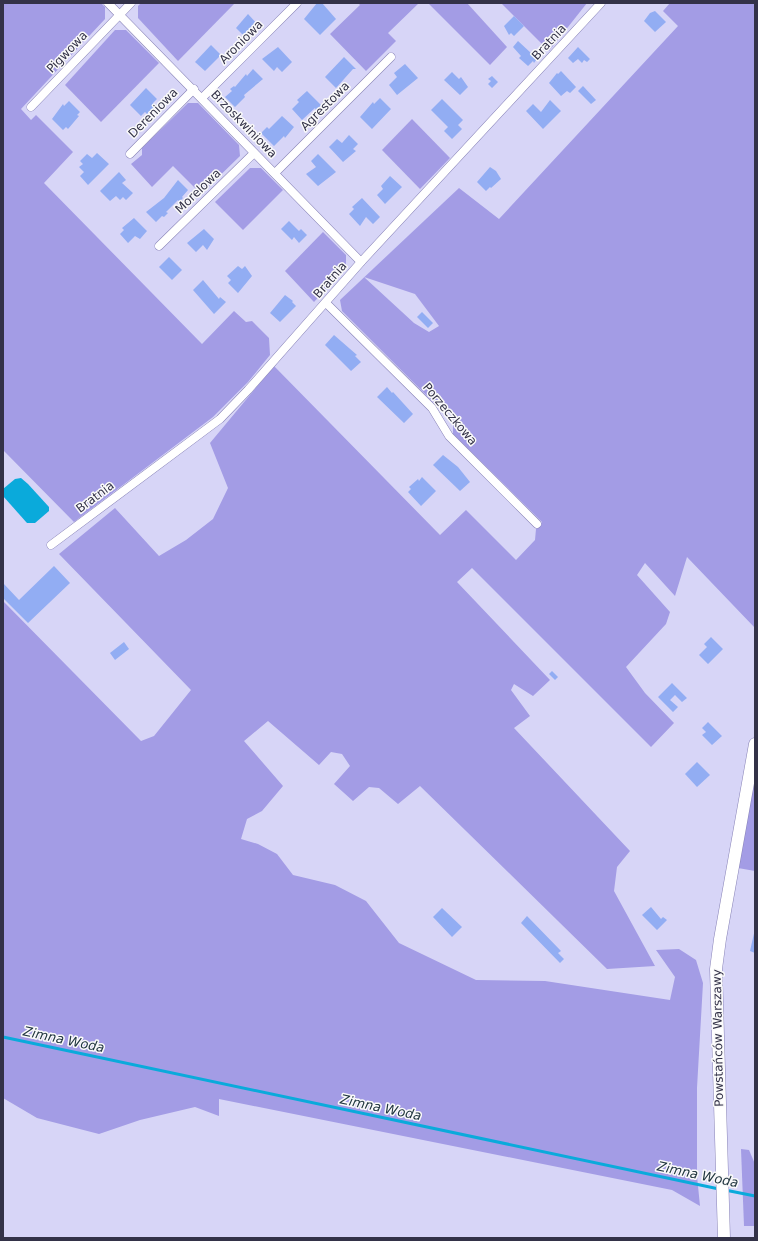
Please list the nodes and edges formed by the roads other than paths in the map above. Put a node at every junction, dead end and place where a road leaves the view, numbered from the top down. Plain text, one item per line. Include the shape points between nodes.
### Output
1 (108, 3) edge
2 (131, 3) edge
3 (297, 3) edge
4 (601, 3) edge
5 (120, 14) junction
6 (391, 57) dead end
7 (194, 90) junction
8 (202, 98) junction
9 (31, 107) dead end
10 (254, 153) junction
11 (130, 154) dead end
12 (275, 173) junction
13 (159, 246) dead end
14 (361, 262) junction
15 (326, 303) junction
16 (538, 524) dead end
17 (51, 545) dead end
18 (755, 744) edge
19 (724, 1238) edge

1 - 5 street, Brzoskwiniowa
2 - 5 street, Pigwowa
3 - 8 street, Aroniowa
4 - 14 street, Bratnia
5 - 7 street, Brzoskwiniowa
5 - 9 street, Pigwowa
6 - 12 street, Agrestowa
7 - 8 street, Brzoskwiniowa
7 - 11 street, Dereniowa
8 - 10 street, Brzoskwiniowa
10 - 12 street, Brzoskwiniowa
10 - 13 street, Morelowa
12 - 14 street, Brzoskwiniowa
14 - 15 street, Bratnia
15 - 16 street, Porzeczkowa via 432,408 450,436
15 - 17 street, Bratnia via 220,419
18 - 19 street, Powstańców Warszawy via 716,969

